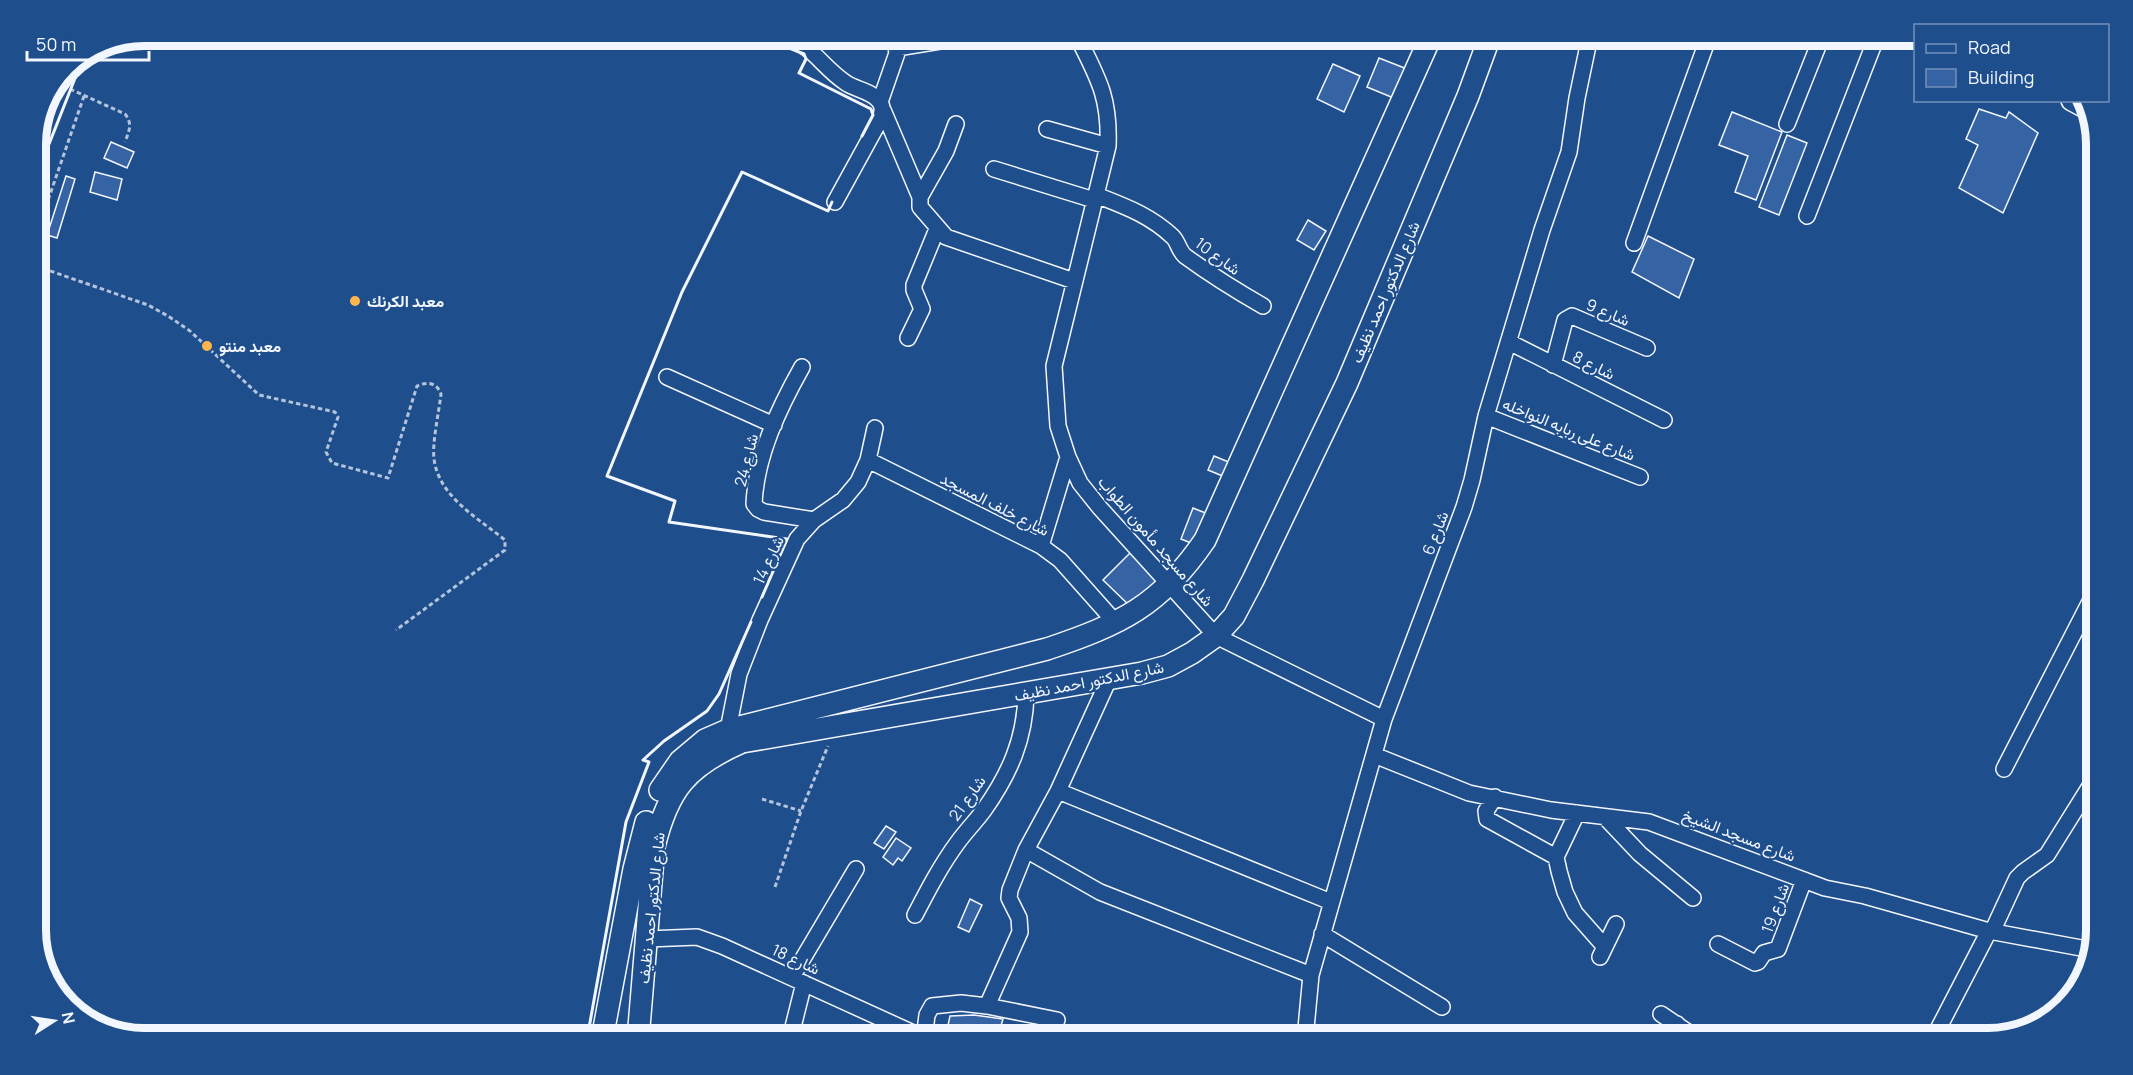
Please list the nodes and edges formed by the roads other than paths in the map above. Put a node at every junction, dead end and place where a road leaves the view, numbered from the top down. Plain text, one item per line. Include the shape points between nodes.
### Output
1 (805, 46) edge
2 (896, 46) edge
3 (1082, 46) edge
4 (1427, 46) edge
5 (1486, 46) edge
6 (1588, 46) edge
7 (1705, 46) edge
8 (1818, 46) edge
9 (1873, 46) edge
10 (881, 106) junction
11 (956, 124) dead end
12 (1787, 124) dead end
13 (1047, 129) dead end
14 (1108, 146) junction
15 (994, 169) dead end
16 (920, 197) junction
17 (1095, 197) junction
18 (836, 202) dead end
19 (1807, 216) dead end
20 (937, 229) junction
21 (1634, 243) dead end
22 (1074, 281) junction
23 (1263, 306) dead end
24 (908, 338) dead end
25 (1509, 342) junction
26 (1647, 348) dead end
27 (1553, 365) junction
28 (802, 368) dead end
29 (667, 377) dead end
30 (1486, 416) junction
31 (1664, 420) dead end
32 (774, 425) junction
33 (875, 428) dead end
34 (1068, 457) junction
35 (868, 460) junction
36 (1640, 477) dead end
37 (814, 520) junction
38 (1041, 546) junction
39 (1170, 585) junction
40 (2086, 610) edge
41 (1116, 623) junction
42 (1216, 636) junction
43 (1109, 679) junction
44 (1026, 694) junction
45 (1384, 719) junction
46 (728, 730) junction
47 (1374, 755) junction
48 (2004, 770) dead end
49 (1058, 791) junction
50 (2086, 793) edge
51 (1495, 797) junction
52 (1577, 813) junction
53 (1605, 817) junction
54 (1026, 850) junction
55 (1556, 857) junction
56 (856, 869) dead end
57 (1804, 880) junction
58 (1693, 898) dead end
59 (1331, 902) junction
60 (915, 915) dead end
61 (1616, 924) dead end
62 (1991, 932) junction
63 (1322, 934) junction
64 (647, 939) junction
65 (1718, 944) dead end
66 (2085, 949) edge
67 (1311, 975) junction
68 (798, 980) junction
69 (987, 1006) junction
70 (1442, 1007) dead end
71 (1661, 1014) dead end
72 (1057, 1020) dead end
73 (1677, 1024) junction
74 (604, 1028) edge
75 (639, 1028) edge
76 (791, 1028) edge
77 (902, 1028) edge
78 (925, 1028) edge
79 (1306, 1028) edge
80 (1675, 1028) edge
81 (1683, 1028) edge
82 (1939, 1028) edge

1 - 10 street via 838,78 872,96
2 - 10 street
3 - 14 street, شارع مسجد مأمون الطواب via 1105,98
4 - 39 main road, شارع الدكتور احمد نظيف via 1205,540
5 - 42 main road, شارع الدكتور احمد نظيف via 1347,383 1253,580 1234,616
6 - 25 street, شارع 6 via 1570,146
7 - 21 street
8 - 12 street
9 - 19 street
10 - 16 street
10 - 18 street via 880,120
11 - 16 street
13 - 14 street
14 - 17 street, شارع مسجد مأمون الطواب
15 - 17 street, شارع 10
16 - 20 street via 920,207
17 - 22 street, شارع مسجد مأمون الطواب
17 - 23 street, شارع 10 via 1146,216 1174,238 1182,253 1216,279
20 - 22 street via 946,237
20 - 24 street via 914,285 922,309
22 - 34 street, شارع مسجد مأمون الطواب via 1054,366 1058,426
25 - 27 street, شارع 8
25 - 30 street, شارع 6
26 - 27 street, شارع 9 via 1572,316 1565,320
27 - 31 street, شارع 8
28 - 32 street, شارع 24
29 - 32 street
30 - 36 street, شارع على ربابه النواخله
30 - 45 street, شارع 6 via 1464,507
32 - 37 street, شارع 24 via 754,504 764,512
33 - 35 street, شارع 14
34 - 38 street
34 - 39 street, شارع مسجد مأمون الطواب via 1080,483
35 - 37 street, شارع 14 via 858,482 843,500
35 - 38 street, شارع خلف المسجد
37 - 46 street, شارع 14 via 797,539 760,620 739,674
38 - 41 street, شارع خلف المسجد via 1060,560
39 - 41 main road, شارع الدكتور احمد نظيف
39 - 42 street, شارع مسجد مأمون الطواب
40 - 48 street
41 - 46 main road, شارع الدكتور احمد نظيف via 1047,649
42 - 43 main road, شارع الدكتور احمد نظيف via 1168,666
42 - 45 street, شارع مسجد مأمون الطواب
43 - 44 main road, شارع الدكتور احمد نظيف
43 - 49 street
44 - 60 street, شارع 21 via 1026,717 1013,761 984,809 936,874
44 - 64 main road, شارع الدكتور احمد نظيف via 742,742 715,753 692,771 660,819
45 - 47 street, شارع 6
46 - 74 main road, شارع الدكتور احمد نظيف via 705,740 680,761 661,787 649,814 634,869
47 - 51 street, شارع مسجد الشيخ via 1469,793
47 - 59 street, شارع 6
49 - 54 street
49 - 59 street
50 - 62 street via 2047,855 2017,878
51 - 52 street, شارع مسجد الشيخ
51 - 55 street via 1486,812 1487,819
52 - 53 street, شارع مسجد الشيخ
52 - 55 street
53 - 57 street, شارع مسجد الشيخ via 1649,822
53 - 58 street via 1640,854
54 - 67 street via 1100,892
54 - 69 street via 1009,898 1019,918 1020,932
55 - 61 street via 1575,913 1602,952
56 - 68 street
57 - 62 street, شارع مسجد الشيخ
57 - 65 street, شارع 19 via 1778,949 1764,952 1755,963
59 - 63 street, شارع 6
62 - 66 street, شارع مسجد الشيخ
62 - 82 street
63 - 67 street, شارع 6
63 - 70 street
64 - 68 street, شارع 18 via 697,937
64 - 75 main road, شارع الدكتور احمد نظيف
67 - 79 street, شارع 6
68 - 76 street
68 - 77 street, شارع 18
69 - 72 street
69 - 78 street via 932,1006
71 - 73 street
73 - 80 street
73 - 81 street

